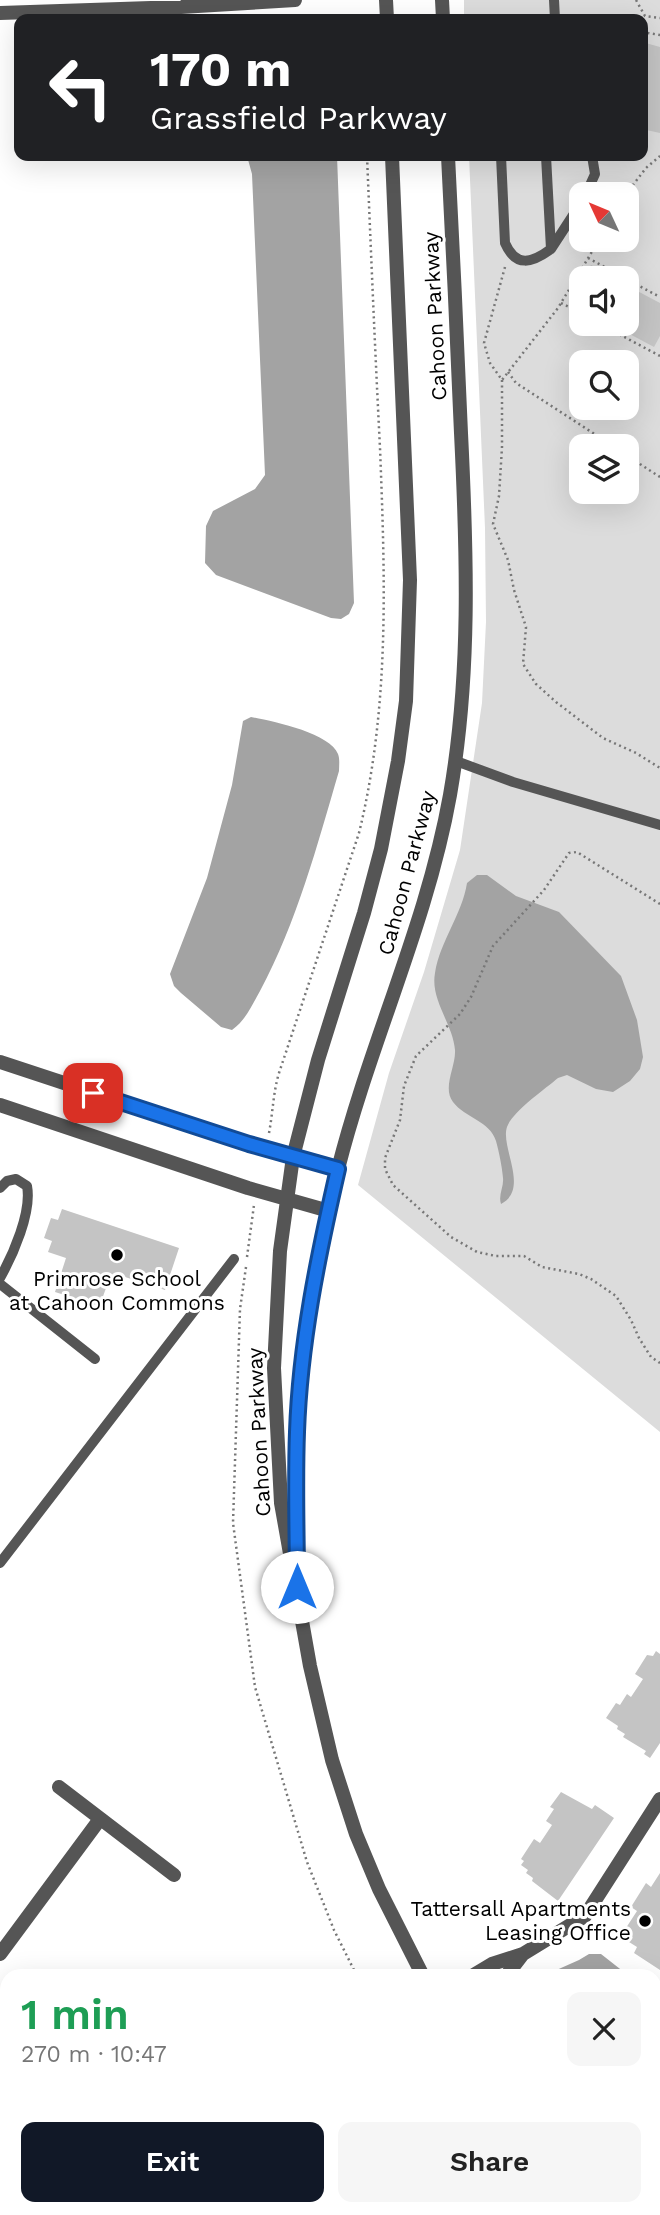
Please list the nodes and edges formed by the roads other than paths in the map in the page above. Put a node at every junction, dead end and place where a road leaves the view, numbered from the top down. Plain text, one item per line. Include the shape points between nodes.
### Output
1 (295, 0) edge
2 (0, 13) edge
3 (392, 161) edge
4 (448, 161) edge
5 (501, 161) edge
6 (546, 161) edge
7 (593, 161) edge
8 (591, 182) edge
9 (569, 221) edge
10 (551, 249) junction
11 (456, 761) junction
12 (660, 825) edge
13 (0, 1062) edge
14 (0, 1105) edge
15 (293, 1157) junction
16 (338, 1169) junction
17 (0, 1188) edge
18 (285, 1199) junction
19 (329, 1211) junction
20 (234, 1259) dead end
21 (0, 1278) edge
22 (0, 1284) edge
23 (95, 1359) dead end
24 (0, 1563) edge
25 (297, 1587) junction
26 (59, 1787) dead end
27 (660, 1799) edge
28 (100, 1819) junction
29 (174, 1875) dead end
30 (0, 1954) edge
31 (523, 1954) junction
32 (419, 1969) edge
33 (484, 1969) edge
34 (511, 1969) edge

1 - 2 street
3 - 15 street, Cahoon Parkway via 410,580 406,701 381,849
4 - 11 street, Cahoon Parkway via 467,570 464,692
5 - 10 lane via 509,253 528,262
6 - 10 lane
7 - 8 lane
9 - 10 lane
11 - 12 lane
11 - 16 street, Cahoon Parkway via 424,907
13 - 15 street
14 - 18 street
15 - 16 street
15 - 18 street, Cahoon Parkway
16 - 19 street, Cahoon Parkway
17 - 21 lane via 16,1180 27,1186 29,1199 11,1259
18 - 19 street
18 - 25 street, Cahoon Parkway via 277,1286 275,1407 281,1503
19 - 25 street, Cahoon Parkway via 301,1378
20 - 24 lane
22 - 23 lane
25 - 32 street, Cahoon Parkway via 332,1760 356,1834
26 - 28 street
27 - 31 street via 591,1909
28 - 29 street
28 - 30 street
31 - 33 street
31 - 34 street

